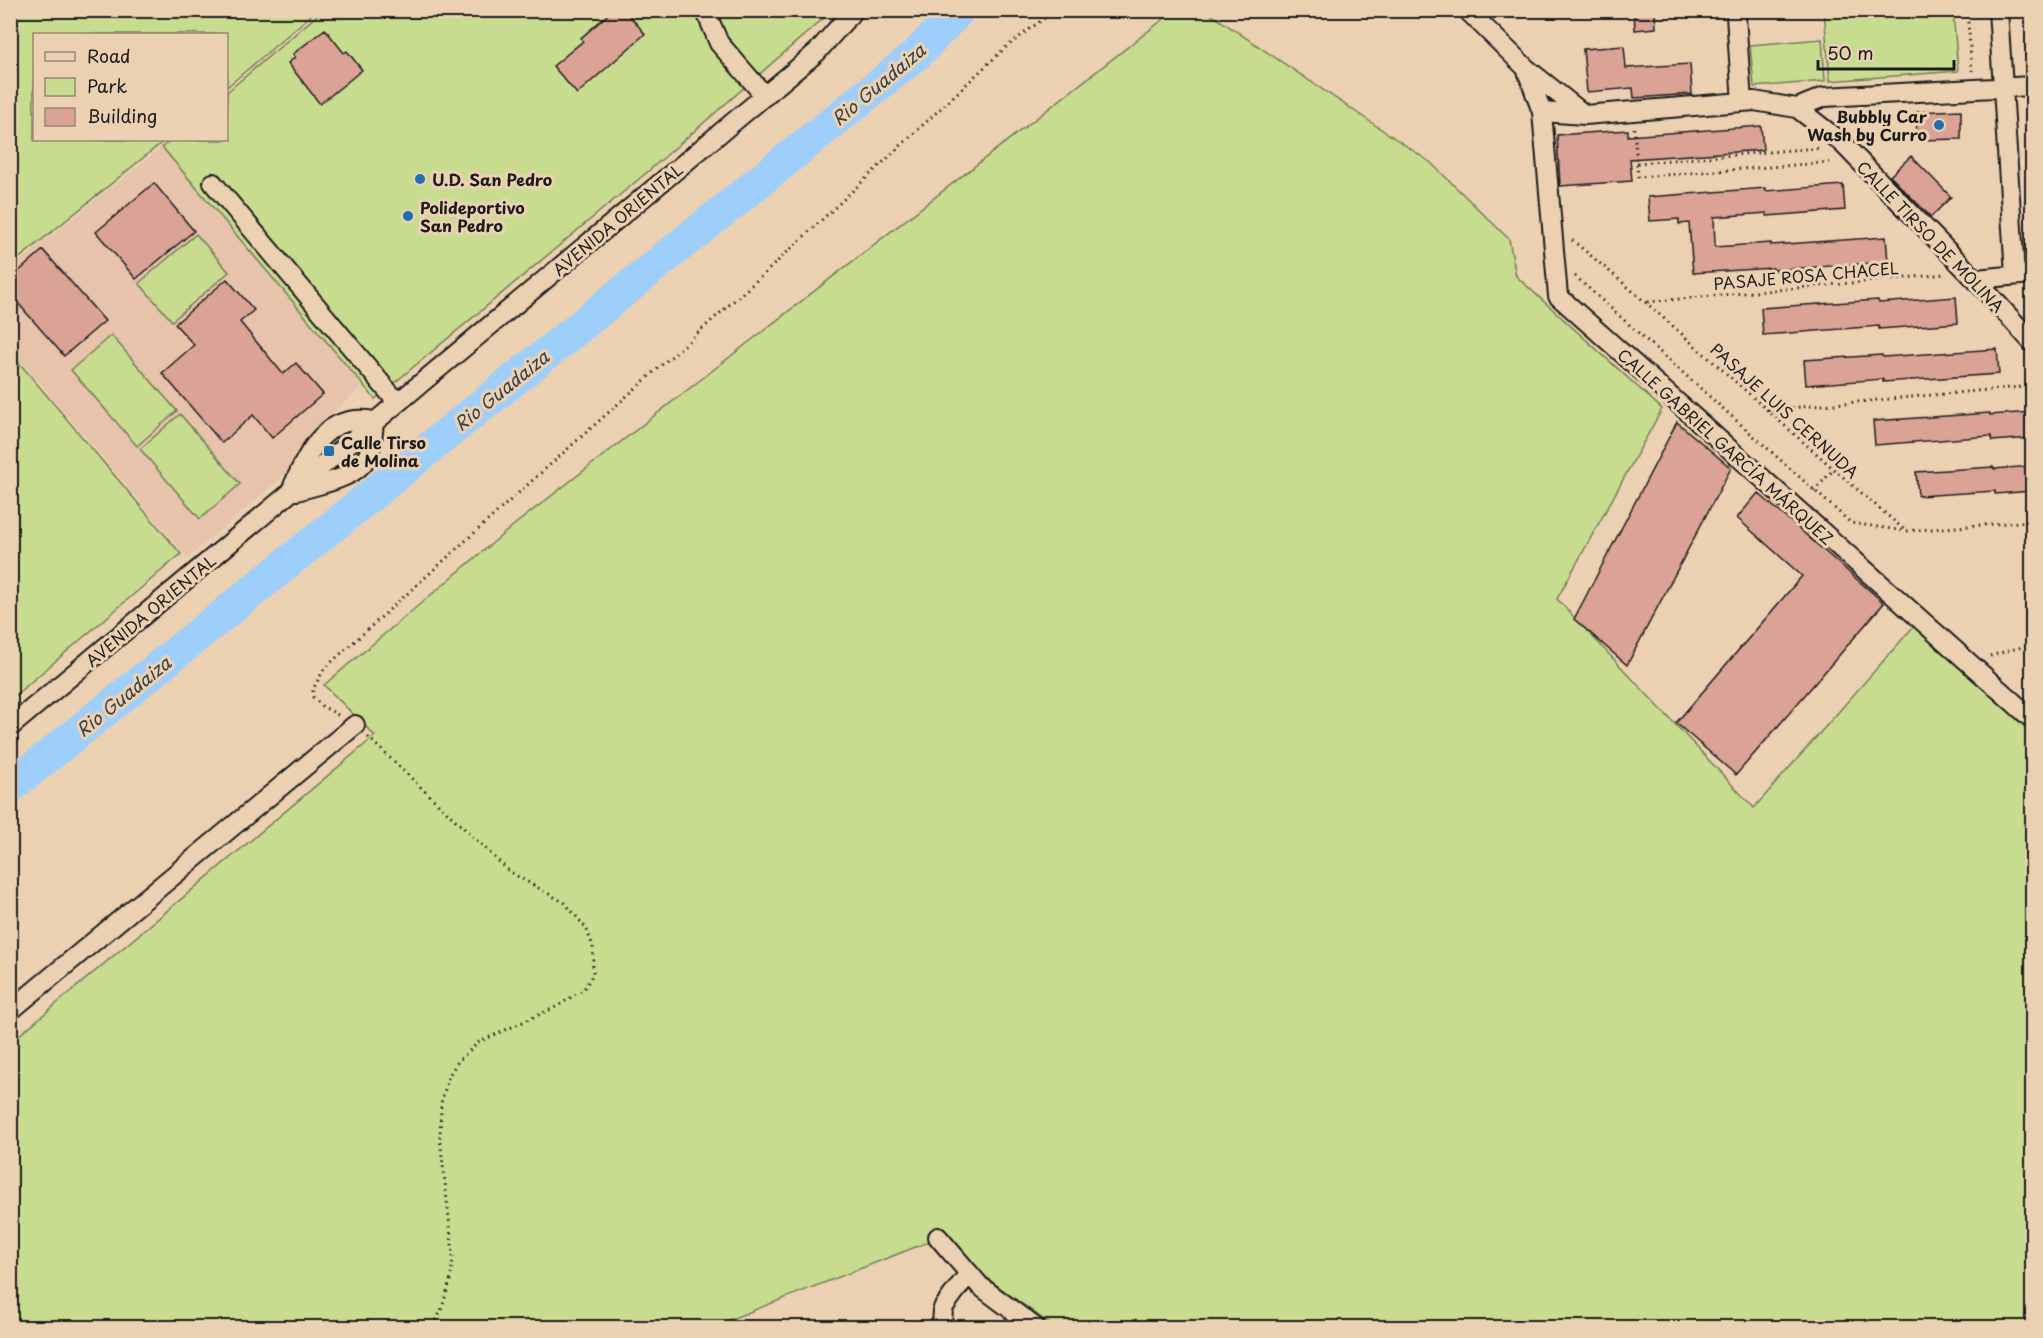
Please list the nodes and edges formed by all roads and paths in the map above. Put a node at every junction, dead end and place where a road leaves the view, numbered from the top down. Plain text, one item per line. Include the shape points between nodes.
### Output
1 (705, 10) edge
2 (854, 10) edge
3 (1056, 10) edge
4 (1467, 10) edge
5 (1967, 10) edge
6 (1998, 10) edge
7 (1736, 16) dead end
8 (1526, 68) junction
9 (2032, 86) edge
10 (2003, 88) junction
11 (1973, 89) junction
12 (765, 96) junction
13 (1742, 102) junction
14 (1797, 108) junction
15 (1633, 111) junction
16 (1542, 112) junction
17 (1585, 115) junction
18 (1823, 153) dead end
19 (1830, 157) dead end
20 (1637, 163) junction
21 (213, 183) dead end
22 (1552, 223) junction
23 (1555, 258) junction
24 (1972, 275) junction
25 (2024, 275) edge
26 (1646, 302) junction
27 (2032, 342) edge
28 (2032, 386) edge
29 (397, 402) junction
30 (1767, 411) junction
31 (374, 421) junction
32 (1833, 470) junction
33 (1814, 491) junction
34 (290, 493) junction
35 (2032, 521) edge
36 (1906, 531) junction
37 (2032, 644) edge
38 (1973, 666) junction
39 (2032, 719) edge
40 (355, 725) junction
41 (10, 727) edge
42 (10, 1011) edge
43 (938, 1237) dead end
44 (969, 1273) junction
45 (432, 1328) edge
46 (942, 1328) edge
47 (1036, 1328) edge

1 - 12 street via 719,44
2 - 12 street, AVENIDA ORIENTAL via 818,52
3 - 40 path via 1005,48 765,273 324,669 313,697
4 - 8 street
5 - 11 path
6 - 10 street
7 - 13 street
8 - 16 street, CALLE GABRIEL GARCÍA MÁRQUEZ
8 - 17 street
9 - 10 street
10 - 11 street
10 - 25 street
11 - 14 street via 1824,97
12 - 29 street, AVENIDA ORIENTAL
13 - 14 street, CALLE TIRSO DE MOLINA
13 - 15 street, CALLE TIRSO DE MOLINA
14 - 24 street, CALLE TIRSO DE MOLINA via 1841,142
15 - 17 street, CALLE TIRSO DE MOLINA
15 - 20 path
16 - 17 street, CALLE TIRSO DE MOLINA
16 - 22 street, CALLE GABRIEL GARCÍA MÁRQUEZ
18 - 20 path via 1816,148
19 - 20 path via 1836,162 1638,177
21 - 29 street
22 - 23 street, CALLE GABRIEL GARCÍA MÁRQUEZ
22 - 26 path, PASAJE LUIS CERNUDA
23 - 33 path
23 - 38 street, CALLE GABRIEL GARCÍA MÁRQUEZ via 1558,296
24 - 25 street
24 - 26 path, PASAJE ROSA CHACEL
24 - 27 street, CALLE TIRSO DE MOLINA
26 - 30 path, PASAJE LUIS CERNUDA
28 - 30 path
29 - 31 street, AVENIDA ORIENTAL
30 - 32 path, PASAJE LUIS CERNUDA
31 - 34 street, AVENIDA ORIENTAL
31 - 34 street, AVENIDA ORIENTAL via 368,456 359,467
32 - 33 path
32 - 36 path, PASAJE LUIS CERNUDA
33 - 36 path via 1851,523
34 - 41 street, AVENIDA ORIENTAL
35 - 36 path
37 - 38 path via 1991,656
38 - 39 street, CALLE GABRIEL GARCÍA MÁRQUEZ
40 - 42 street
40 - 45 path via 510,872 565,903 586,928 593,945 593,974 584,989 558,1006 479,1042 448,1075 441,1103 440,1138 451,1278
43 - 44 street
44 - 46 street via 943,1308
44 - 47 street via 980,1286

